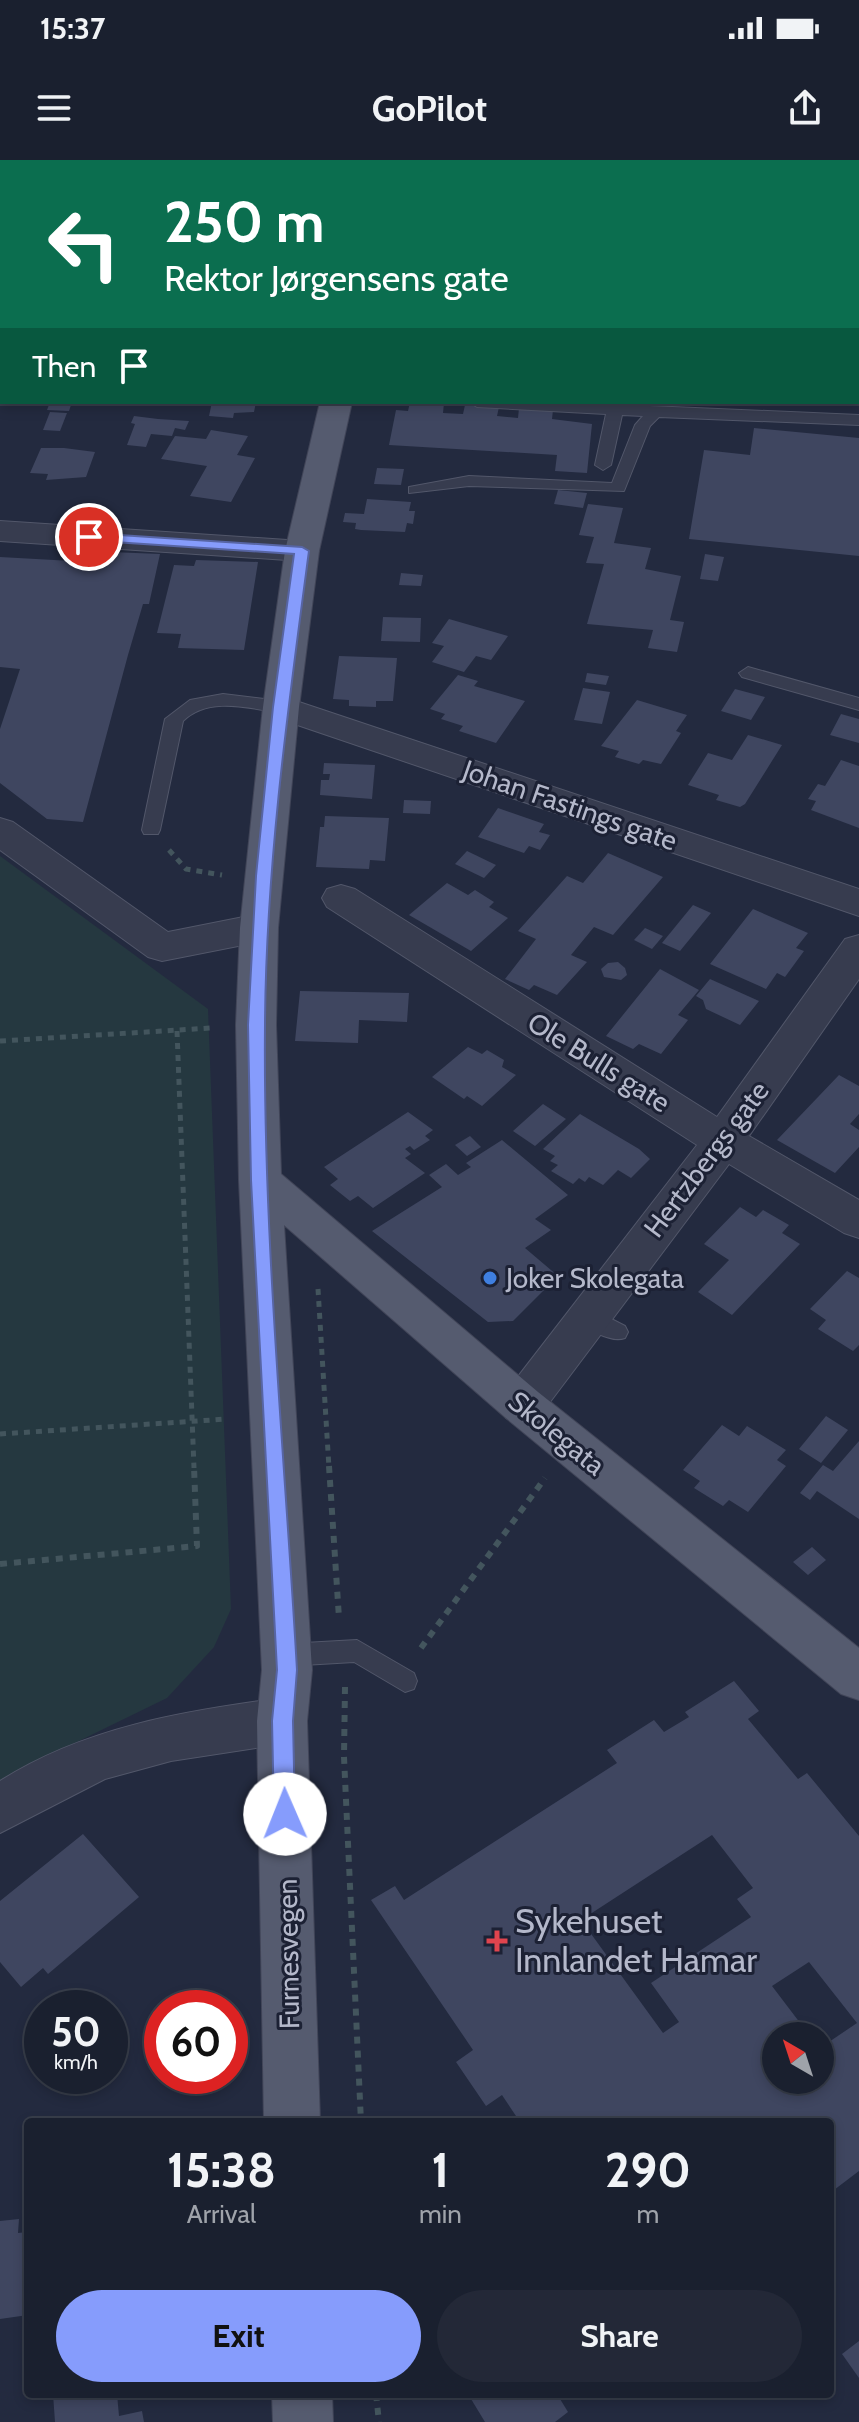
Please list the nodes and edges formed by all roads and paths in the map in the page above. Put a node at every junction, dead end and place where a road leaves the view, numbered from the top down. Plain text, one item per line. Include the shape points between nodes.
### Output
1 (336, 404) edge
2 (512, 404) edge
3 (615, 410) junction
4 (655, 412) junction
5 (859, 420) edge
6 (603, 465) dead end
7 (415, 490) dead end
8 (0, 531) edge
9 (302, 551) junction
10 (748, 673) dead end
11 (859, 704) edge
12 (281, 707) junction
13 (151, 830) joint
14 (0, 831) edge
15 (223, 875) dead end
16 (341, 898) dead end
17 (859, 903) edge
18 (259, 928) junction
19 (859, 949) edge
20 (256, 1025) junction
21 (177, 1031) junction
22 (0, 1041) edge
23 (723, 1141) junction
24 (260, 1180) junction
25 (859, 1221) edge
26 (522, 1405) junction
27 (222, 1419) dead end
28 (192, 1422) junction
29 (0, 1434) edge
30 (552, 1468) dead end
31 (0, 1564) edge
32 (286, 1655) junction
33 (859, 1678) edge
34 (403, 1679) joint
35 (282, 1721) junction
36 (0, 1809) edge
37 (292, 2118) edge
38 (302, 2398) edge
39 (376, 2398) edge
40 (303, 2422) edge
41 (379, 2422) edge

1 - 9 main road, Furnesvegen
2 - 3 lane
3 - 4 lane
3 - 6 lane
4 - 5 lane
4 - 7 lane via 643,425 618,488 469,481
8 - 9 street
9 - 12 main road, Furnesvegen
10 - 11 lane
12 - 13 lane via 196,701 182,708 174,719
12 - 17 street, Johan Fastings gate
12 - 18 main road, Furnesvegen
13 - 15 path via 186,869
14 - 18 street via 162,947
16 - 23 street, Ole Bulls gate
18 - 20 main road, Furnesvegen
19 - 23 street, Hertzbergs gate
20 - 21 path
20 - 24 main road, Furnesvegen
21 - 22 path
21 - 28 path
23 - 25 street, Ole Bulls gate
23 - 26 street, Hertzbergs gate via 603,1324
24 - 26 main road, Skolegata
24 - 32 main road, Furnesvegen
26 - 33 main road, Skolegata
27 - 28 path
28 - 29 path
28 - 31 path via 197,1546
30 - 34 path
32 - 34 lane via 357,1651
32 - 35 main road, Furnesvegen
35 - 36 street via 175,1734 91,1760 31,1786
35 - 37 main road, Furnesvegen
38 - 40 main road
39 - 41 path

